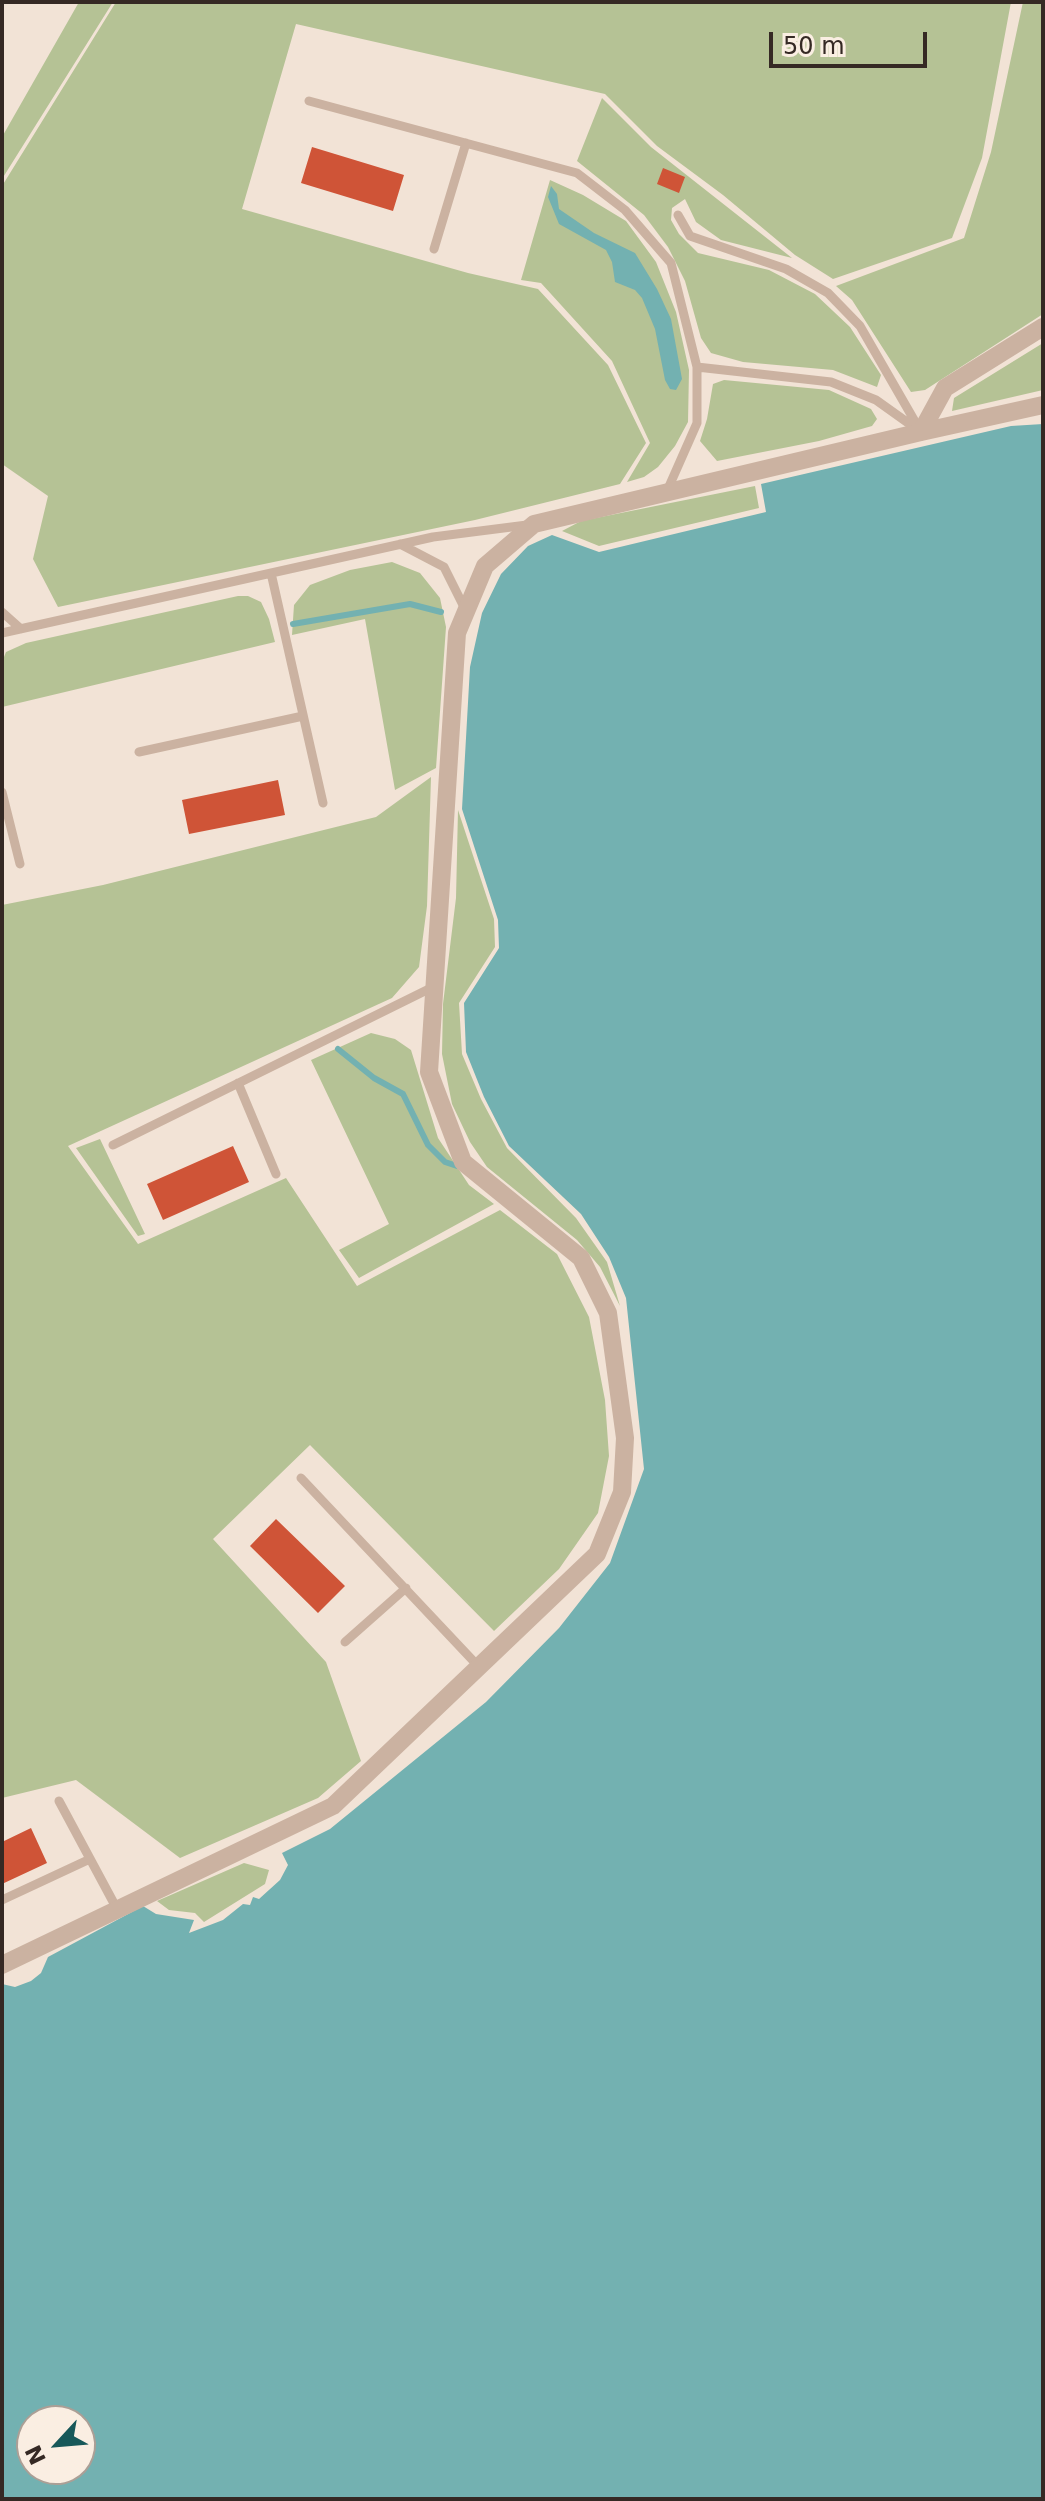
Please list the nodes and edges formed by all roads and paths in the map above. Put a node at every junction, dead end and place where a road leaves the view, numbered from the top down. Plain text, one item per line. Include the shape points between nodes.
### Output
1 (309, 101) dead end
2 (466, 143) junction
3 (678, 215) dead end
4 (434, 249) dead end
5 (1043, 327) edge
6 (697, 367) junction
7 (1043, 405) edge
8 (921, 432) junction
9 (667, 491) junction
10 (534, 524) junction
11 (400, 544) junction
12 (271, 573) junction
13 (2, 612) edge
14 (466, 612) junction
15 (21, 629) junction
16 (2, 633) edge
17 (303, 716) junction
18 (139, 752) dead end
19 (2, 792) edge
20 (323, 803) dead end
21 (20, 864) dead end
22 (433, 987) junction
23 (238, 1083) junction
24 (113, 1145) dead end
25 (276, 1174) dead end
26 (301, 1478) dead end
27 (406, 1588) junction
28 (345, 1642) dead end
29 (479, 1667) junction
30 (59, 1801) dead end
31 (90, 1859) junction
32 (2, 1900) edge
33 (117, 1909) junction
34 (2, 1965) edge

1 - 2 lane
2 - 4 lane
2 - 6 lane via 577,173 625,210 671,263
3 - 8 lane via 690,236 786,269 828,293 860,326
5 - 8 street via 945,388
6 - 8 lane via 831,382 876,400
6 - 9 lane via 697,423
7 - 8 street
8 - 9 street
9 - 10 street
10 - 11 lane
10 - 14 street via 485,566
11 - 12 lane
11 - 14 lane via 444,567
12 - 15 lane
12 - 17 lane
13 - 15 lane
14 - 22 street via 457,633
15 - 16 lane
17 - 18 lane
17 - 20 lane
19 - 21 lane
22 - 23 lane
22 - 29 street via 429,1072 463,1162 581,1258 608,1313 625,1438 622,1492 597,1554
23 - 24 lane
23 - 25 lane
26 - 27 lane
27 - 28 lane
27 - 29 lane
29 - 33 street via 333,1806
30 - 31 lane
31 - 32 lane
31 - 33 lane
33 - 34 street

